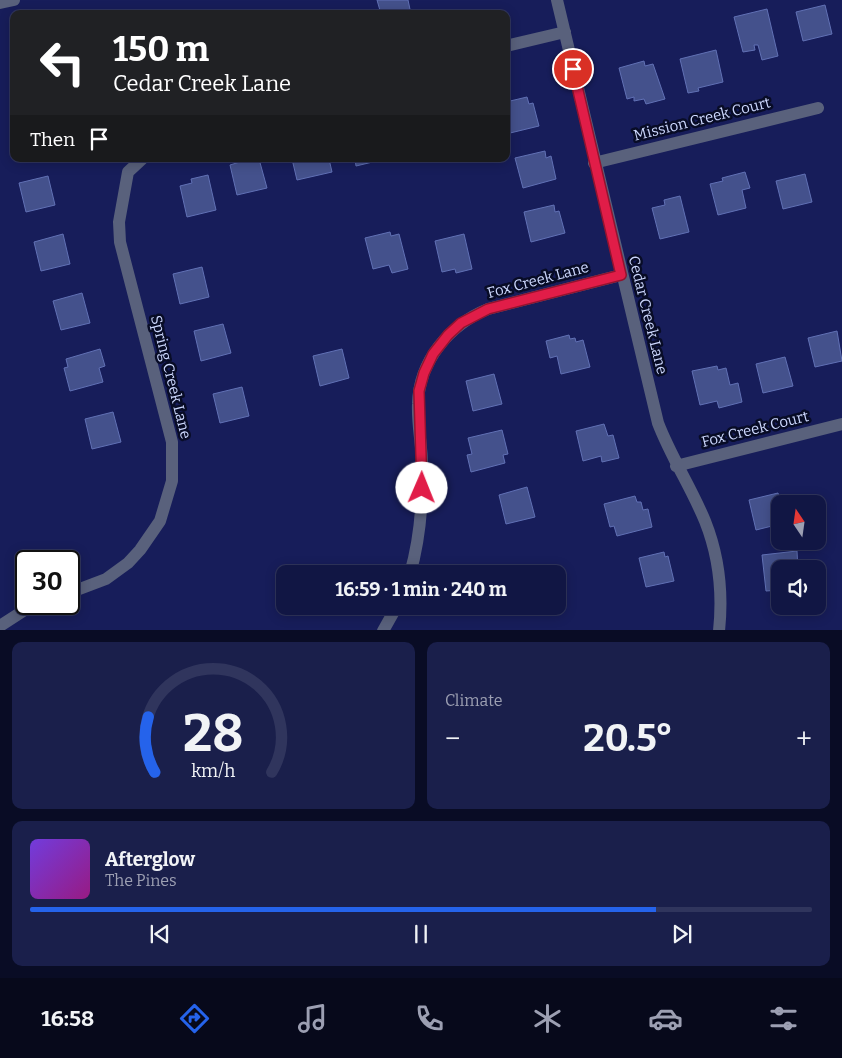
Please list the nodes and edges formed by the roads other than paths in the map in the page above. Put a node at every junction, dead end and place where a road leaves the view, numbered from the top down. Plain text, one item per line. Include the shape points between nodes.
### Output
1 (14, 0) edge
2 (557, 0) edge
3 (0, 3) edge
4 (565, 32) junction
5 (510, 45) edge
6 (818, 108) dead end
7 (139, 162) edge
8 (594, 163) junction
9 (621, 275) junction
10 (842, 424) edge
11 (676, 466) junction
12 (413, 565) edge
13 (80, 589) edge
14 (17, 615) edge
15 (392, 615) edge
16 (0, 626) edge
17 (383, 630) edge
18 (719, 630) edge

1 - 3 street
2 - 4 street, Cedar Creek Lane
4 - 5 street
4 - 8 street, Cedar Creek Lane
6 - 8 street, Mission Creek Court
7 - 13 street, Spring Creek Lane via 128,172 119,222 120,242 172,442 172,481 160,520 140,550 106,579
8 - 9 street, Cedar Creek Lane
9 - 11 street, Cedar Creek Lane via 658,423
9 - 12 street, Fox Creek Lane via 480,312 461,323 433,354 419,391 422,488
10 - 11 street, Fox Creek Court
11 - 18 street, Cedar Creek Lane via 705,520 712,542 721,591
14 - 16 street
15 - 17 street

